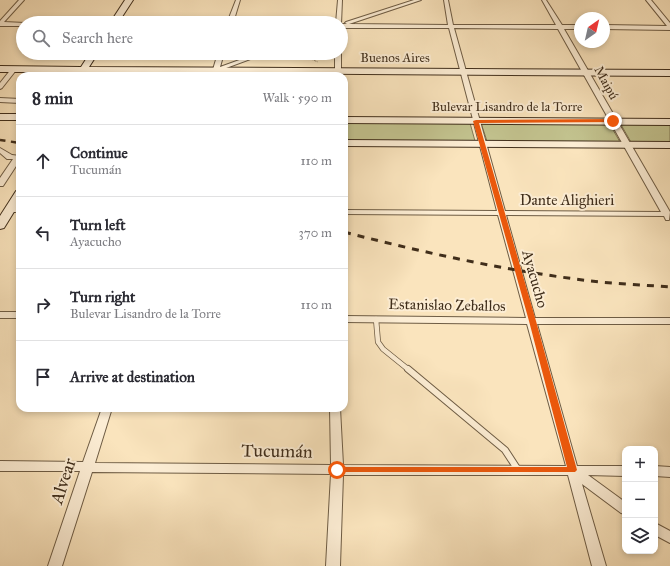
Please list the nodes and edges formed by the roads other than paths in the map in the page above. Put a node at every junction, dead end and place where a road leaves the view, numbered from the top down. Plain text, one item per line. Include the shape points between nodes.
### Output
1 (22, 0) edge
2 (129, 0) edge
3 (134, 0) edge
4 (238, 0) edge
5 (340, 0) edge
6 (418, 0) edge
7 (446, 0) edge
8 (544, 0) edge
9 (648, 0) edge
10 (119, 16) edge
11 (124, 16) edge
12 (232, 16) edge
13 (339, 16) edge
14 (0, 24) edge
15 (16, 24) edge
16 (348, 24) edge
17 (348, 26) edge
18 (451, 27) junction
19 (560, 27) junction
20 (574, 27) edge
21 (610, 27) edge
22 (670, 27) edge
23 (91, 60) edge
24 (95, 60) edge
25 (219, 60) edge
26 (247, 60) edge
27 (338, 60) edge
28 (0, 69) edge
29 (14, 69) junction
30 (463, 71) junction
31 (67, 72) edge
32 (85, 72) edge
33 (86, 72) edge
34 (216, 72) edge
35 (218, 72) edge
36 (338, 72) edge
37 (588, 72) junction
38 (670, 72) edge
39 (348, 73) edge
40 (0, 87) edge
41 (0, 100) edge
42 (16, 100) edge
43 (0, 117) edge
44 (16, 117) edge
45 (348, 120) edge
46 (476, 121) junction
47 (613, 121) junction
48 (670, 122) edge
49 (348, 143) edge
50 (483, 144) junction
51 (626, 144) junction
52 (670, 145) edge
53 (0, 150) edge
54 (16, 158) edge
55 (16, 162) edge
56 (0, 184) edge
57 (15, 210) edge
58 (348, 212) edge
59 (502, 214) junction
60 (669, 216) edge
61 (0, 224) edge
62 (0, 315) edge
63 (16, 315) edge
64 (348, 319) edge
65 (376, 319) junction
66 (533, 321) junction
67 (670, 321) edge
68 (106, 412) edge
69 (336, 412) edge
70 (0, 466) edge
71 (86, 467) junction
72 (337, 470) junction
73 (518, 470) junction
74 (572, 470) junction
75 (622, 471) edge
76 (658, 471) edge
77 (670, 472) edge
78 (622, 507) edge
79 (658, 530) edge
80 (670, 538) edge
81 (55, 566) edge
82 (333, 566) edge
83 (599, 566) edge

1 - 14 street
2 - 10 main road
3 - 11 main road
4 - 12 street
5 - 13 street
6 - 16 street
7 - 18 street, Ayacucho
8 - 19 street, Maipú
9 - 22 street
14 - 15 street
17 - 18 street
18 - 19 street
18 - 30 street, Ayacucho
19 - 20 street
19 - 37 street, Maipú
21 - 22 street
23 - 32 main road
24 - 33 main road
25 - 34 street
26 - 35 street
27 - 36 street
28 - 29 main road, Buenos Aires
29 - 31 main road, Buenos Aires
29 - 40 street
30 - 37 main road, Buenos Aires
30 - 39 main road, Buenos Aires
30 - 46 street, Ayacucho
37 - 38 main road, Buenos Aires
37 - 47 street, Maipú
41 - 42 street
43 - 44 main road
45 - 46 main road, Bulevar Lisandro de la Torre
46 - 47 main road, Bulevar Lisandro de la Torre
46 - 50 street, Ayacucho
47 - 48 main road, Bulevar Lisandro de la Torre
47 - 51 street, Maipú
49 - 50 main road
50 - 51 main road
50 - 59 street, Ayacucho
51 - 52 main road
51 - 60 street, Maipú
53 - 54 street
55 - 56 street
57 - 61 main road
58 - 59 street, Dante Alighieri
59 - 60 street, Dante Alighieri
59 - 66 street, Ayacucho
62 - 63 street
64 - 65 street, Estanislao Zeballos
65 - 66 street, Estanislao Zeballos
65 - 73 lane via 378,342 383,349 505,450
66 - 67 street, Estanislao Zeballos
66 - 74 street, Ayacucho
68 - 71 street, Alvear
69 - 72 street
70 - 71 street, Tucumán
71 - 72 street, Tucumán
71 - 81 street, Alvear
72 - 73 street, Tucumán
72 - 82 street
73 - 74 street, Tucumán
74 - 75 street, Tucumán
74 - 78 street
74 - 83 street, Ayacucho
76 - 77 street
79 - 80 street

